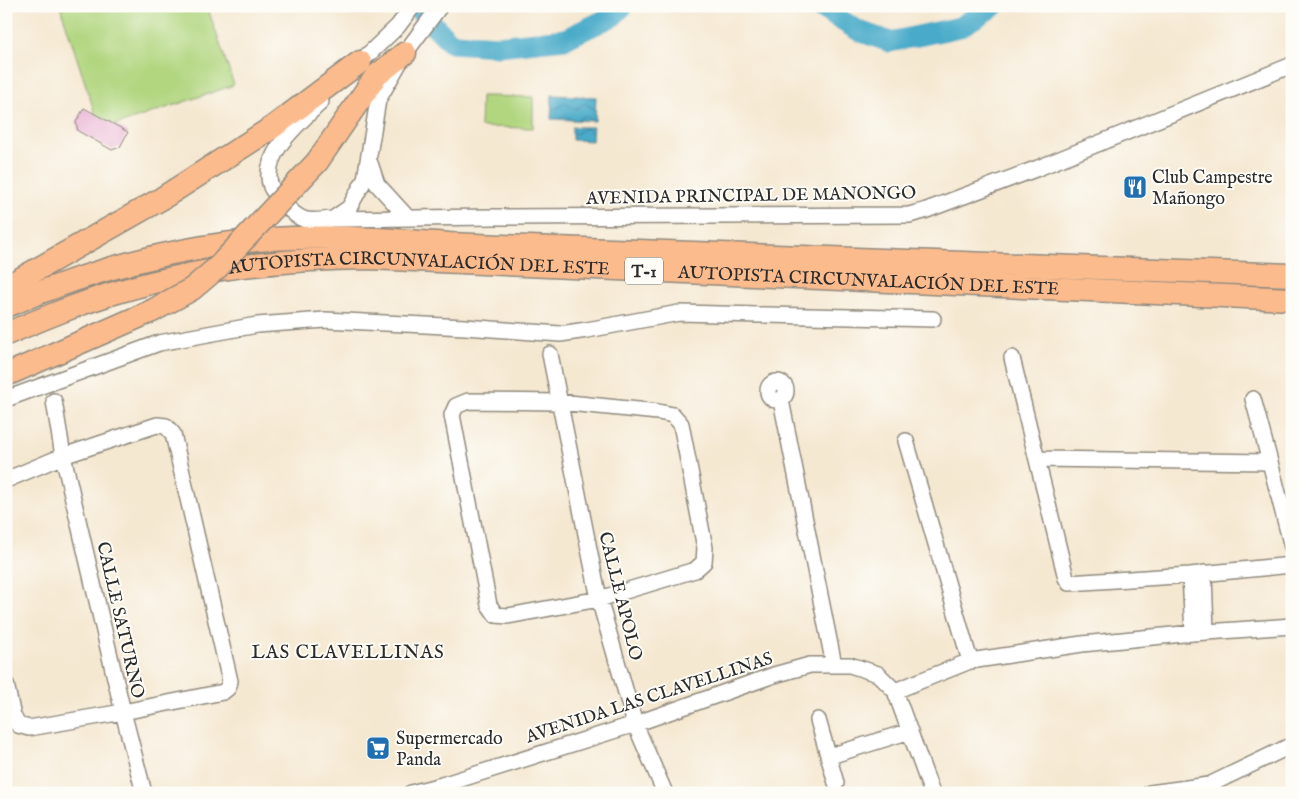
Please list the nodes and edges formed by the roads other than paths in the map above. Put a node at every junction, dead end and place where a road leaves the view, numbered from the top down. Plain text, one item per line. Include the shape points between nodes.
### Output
1 (413, 6) edge
2 (440, 6) edge
3 (405, 53) junction
4 (360, 62) junction
5 (1292, 65) edge
6 (368, 156) junction
7 (408, 218) junction
8 (333, 220) junction
9 (1292, 274) edge
10 (6, 287) edge
11 (1292, 299) edge
12 (6, 306) edge
13 (932, 319) dead end
14 (6, 334) edge
15 (550, 354) dead end
16 (1012, 358) dead end
17 (6, 375) edge
18 (6, 398) edge
19 (1252, 399) dead end
20 (781, 400) dead end
21 (54, 401) dead end
22 (559, 402) junction
23 (906, 441) dead end
24 (63, 456) junction
25 (1037, 459) junction
26 (1270, 462) junction
27 (6, 480) edge
28 (1292, 547) edge
29 (1292, 565) edge
30 (1197, 574) junction
31 (599, 598) junction
32 (1292, 626) edge
33 (1200, 633) junction
34 (970, 661) junction
35 (834, 665) junction
36 (6, 684) edge
37 (895, 691) junction
38 (123, 712) junction
39 (818, 720) dead end
40 (635, 724) junction
41 (910, 731) junction
42 (1292, 745) edge
43 (830, 756) junction
44 (836, 783) dead end
45 (1194, 790) edge
46 (144, 793) edge
47 (411, 793) edge
48 (665, 793) edge
49 (932, 793) edge
50 (1150, 793) edge

1 - 4 street, AVENIDA PRINCIPAL DE MANONGO via 398,26
2 - 3 street
3 - 6 street via 378,100
3 - 17 highway, bridge via 376,76 317,162 218,268 192,289 152,311
4 - 8 street, AVENIDA PRINCIPAL DE MANONGO via 286,137 274,152 269,170 271,187 294,216 311,222
4 - 10 highway via 273,126 161,199
5 - 7 street, AVENIDA PRINCIPAL DE MANONGO via 1038,168 909,215
6 - 7 street via 377,184
6 - 8 street via 365,179 350,208
7 - 8 street, AVENIDA PRINCIPAL DE MANONGO
9 - 12 highway, AUTOPISTA CIRCUNVALACIÓN DEL ESTE / T-1 via 449,244 368,238 291,238 217,246 141,260
11 - 14 highway, AUTOPISTA CIRCUNVALACIÓN DEL ESTE / T-1 via 333,258 260,263 188,274 119,292
13 - 18 street via 679,313 560,334 325,320 257,325 158,342
15 - 22 street, CALLE APOLO
16 - 25 street
19 - 26 street
20 - 35 street
21 - 24 street, CALLE SATURNO
22 - 31 street, CALLE APOLO
22 - 31 street via 658,412 673,416 680,424 705,548 704,562 695,570
22 - 31 street via 468,401 456,406 452,415 489,605 496,615 508,616
23 - 34 street
24 - 27 street
24 - 38 street, CALLE SATURNO
24 - 38 street via 156,425 166,426 173,434 230,681 223,692
25 - 26 street
25 - 30 street via 1069,583
26 - 28 street
29 - 30 street
30 - 33 street
31 - 40 street, CALLE APOLO
32 - 33 street
33 - 34 street via 1082,644
34 - 37 street
35 - 37 street, AVENIDA LAS CLAVELLINAS via 878,674
35 - 40 street, AVENIDA LAS CLAVELLINAS via 810,665 774,674
36 - 38 street via 13,716 18,725 28,728
37 - 41 street
38 - 46 street, CALLE SATURNO
39 - 43 street
40 - 47 street, AVENIDA LAS CLAVELLINAS
40 - 48 street, CALLE APOLO
41 - 43 street
41 - 49 street
42 - 45 street
43 - 44 street
45 - 50 street

